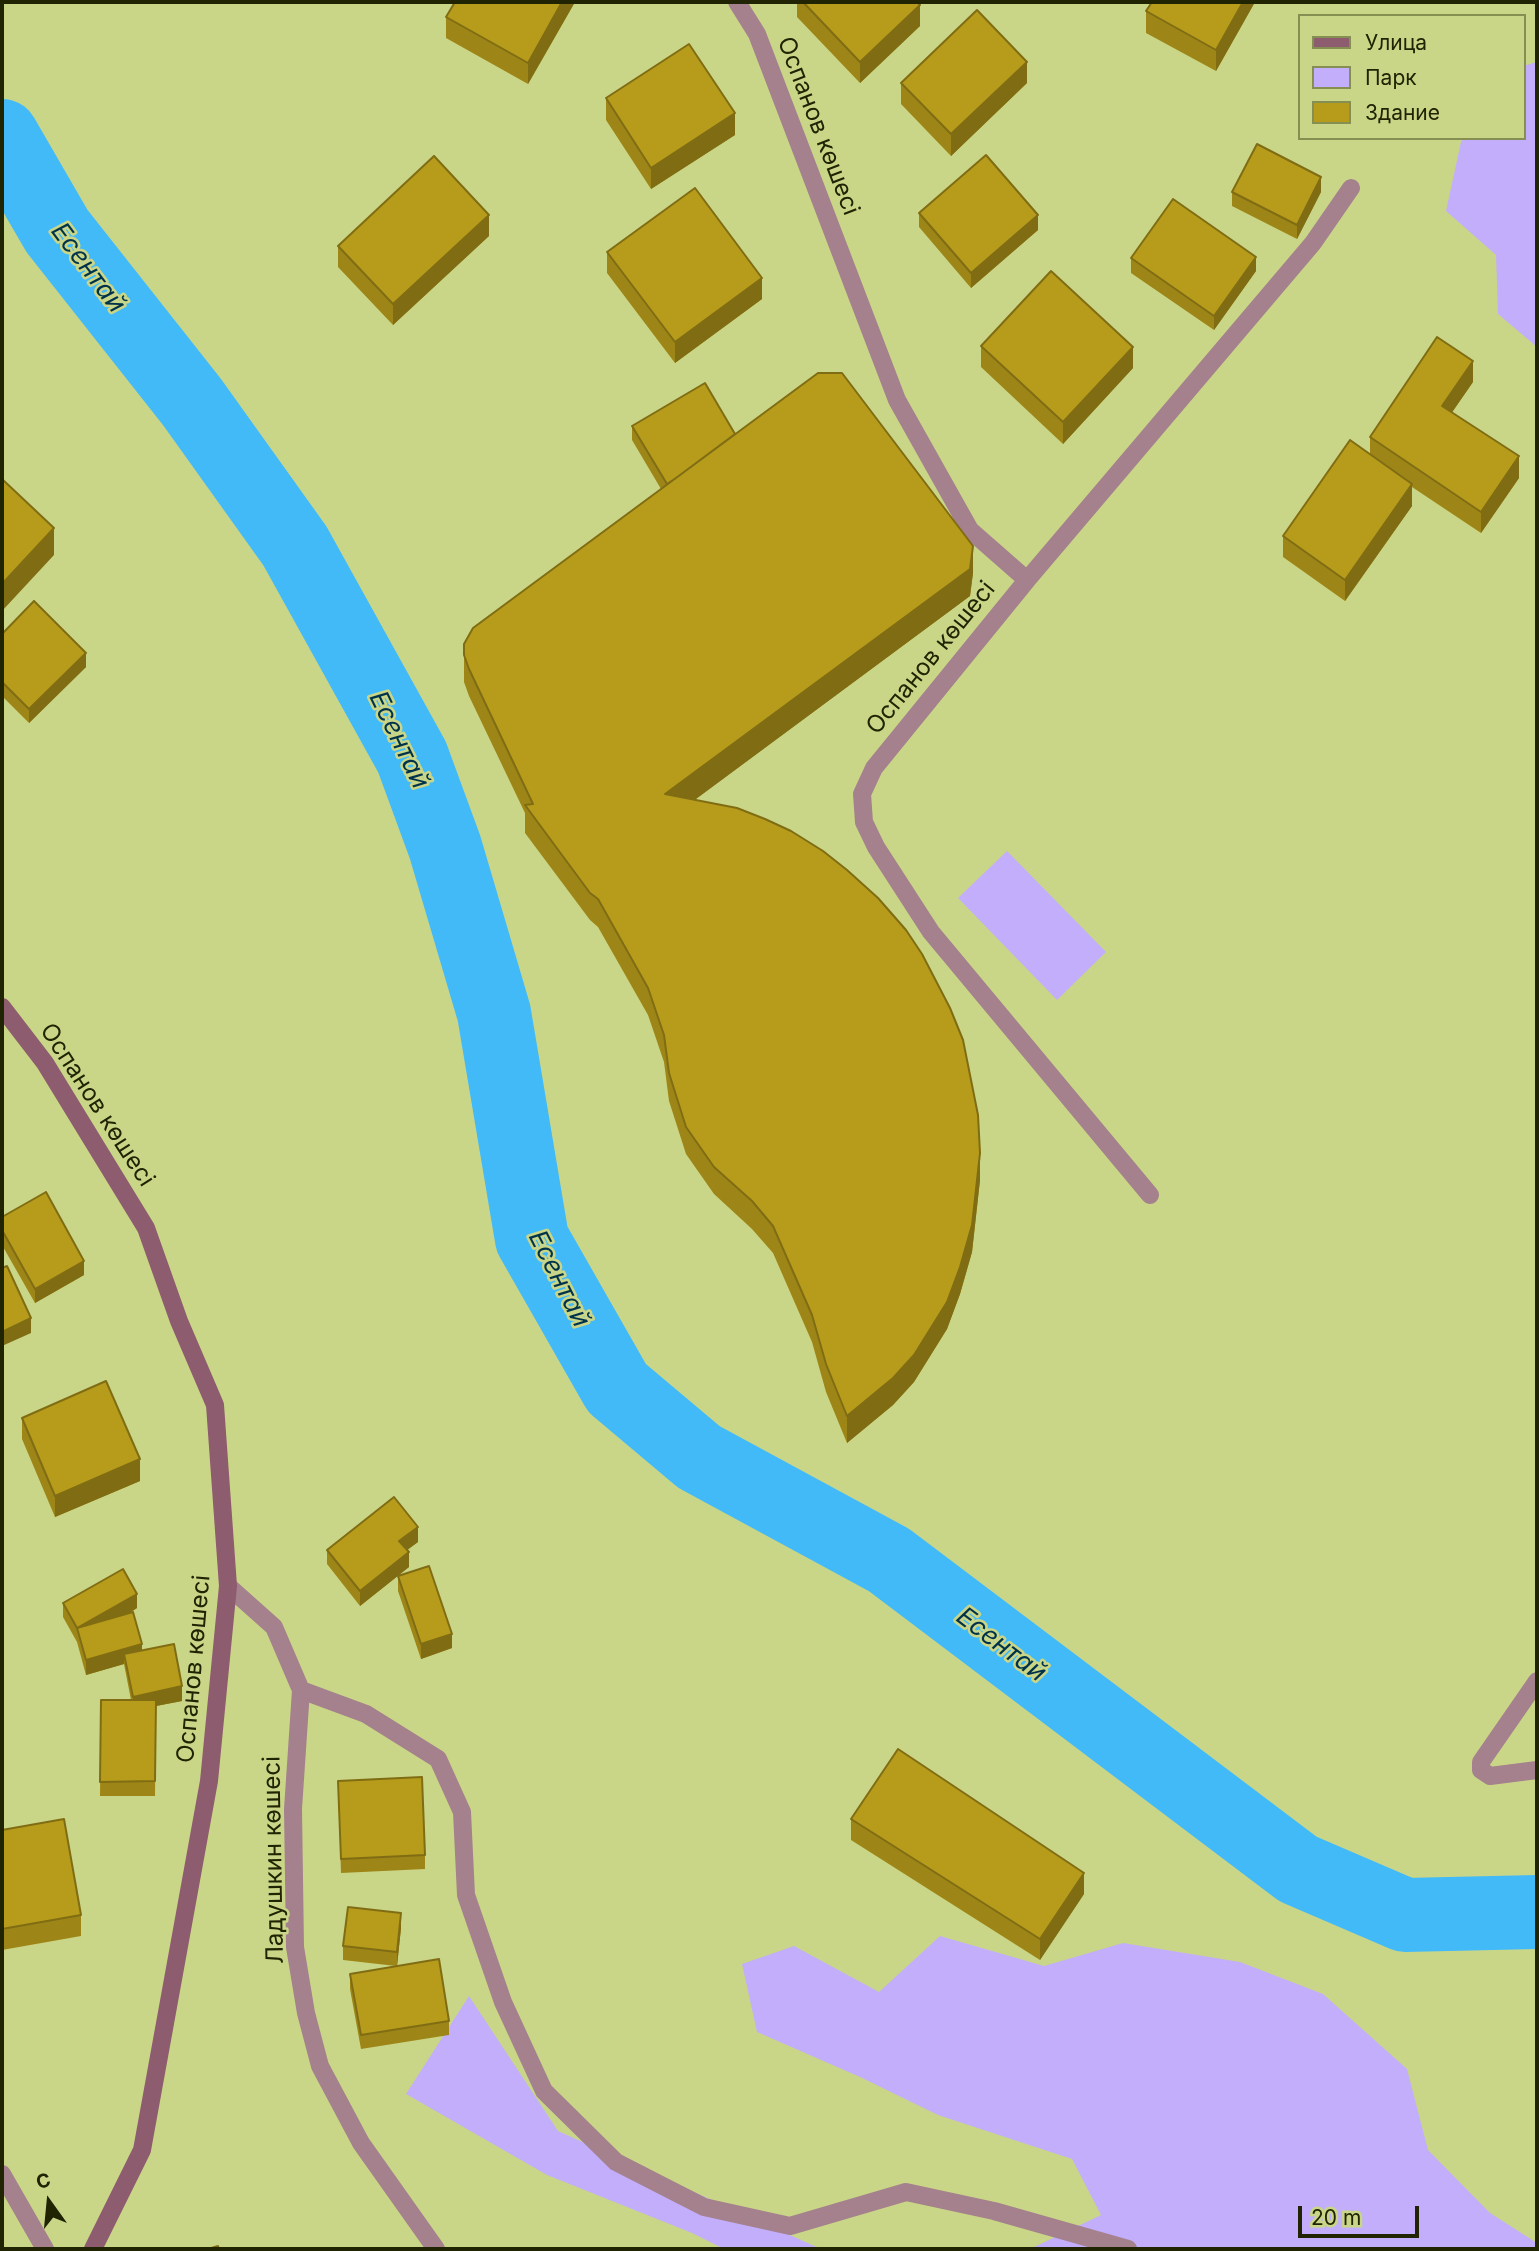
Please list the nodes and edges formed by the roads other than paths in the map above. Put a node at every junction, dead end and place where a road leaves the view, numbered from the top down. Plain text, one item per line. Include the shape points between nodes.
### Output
1 (737, 2) edge
2 (1351, 188) dead end
3 (1027, 579) junction
4 (2, 1007) edge
5 (1150, 1195) dead end
6 (228, 1586) junction
7 (1537, 1681) edge
8 (301, 1690) junction
9 (1537, 1770) edge
10 (2, 2174) edge
11 (45, 2249) edge
12 (93, 2249) edge
13 (436, 2249) edge
14 (1128, 2249) edge

1 - 3 street, Оспанов көшесі via 757,34 897,400 970,530
2 - 3 street via 1313,243
3 - 5 street, Оспанов көшесі via 874,768 862,794 864,822 931,932
4 - 6 street, Оспанов көшесі via 45,1063 146,1228 215,1405
6 - 8 street, Ладушкин көшесі via 274,1627
6 - 12 street, Оспанов көшесі via 209,1781 142,2150
7 - 9 street via 1481,1762 1481,1770 1490,1776
8 - 13 street, Ладушкин көшесі via 293,1809 295,1947 306,2013 320,2066 361,2143
8 - 14 street via 366,1714 438,1759 462,1812 466,1895 503,2002 544,2091 615,2162 704,2207 790,2227 906,2192 995,2211
10 - 11 street

